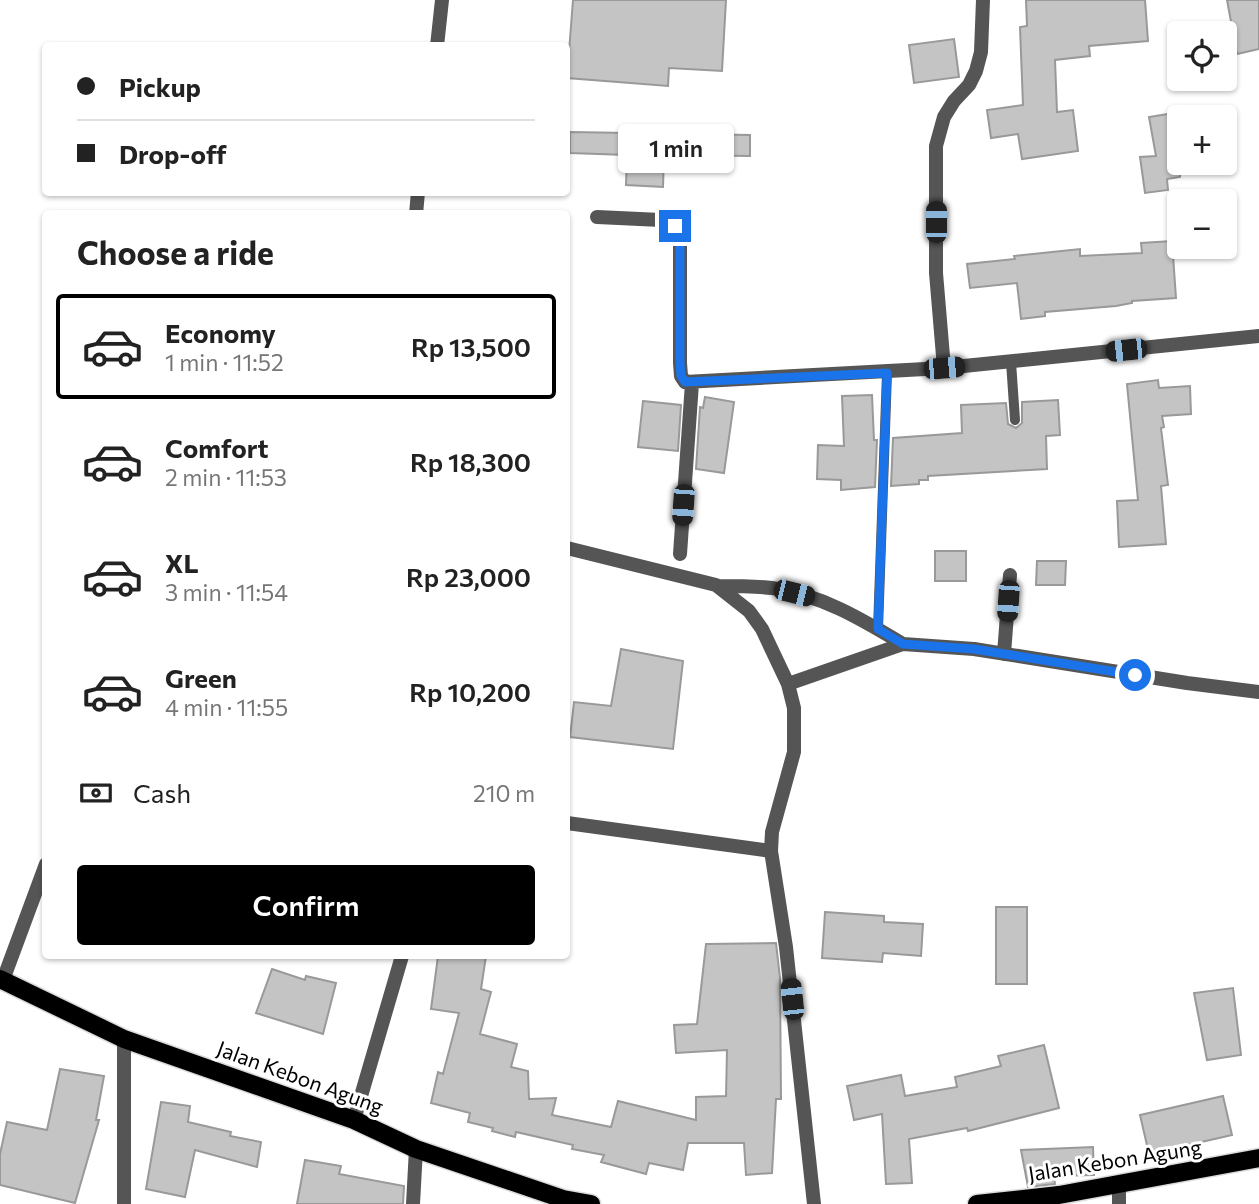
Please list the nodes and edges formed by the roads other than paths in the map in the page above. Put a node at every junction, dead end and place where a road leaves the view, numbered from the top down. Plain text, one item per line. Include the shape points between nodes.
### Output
1 (442, 0) edge
2 (983, 0) edge
3 (437, 42) edge
4 (597, 217) dead end
5 (1259, 336) edge
6 (1011, 362) junction
7 (944, 368) junction
8 (887, 373) junction
9 (692, 383) junction
10 (1015, 420) dead end
11 (570, 549) edge
12 (680, 554) dead end
13 (1010, 575) dead end
14 (716, 586) junction
15 (878, 629) junction
16 (903, 644) junction
17 (1004, 654) junction
18 (788, 684) junction
19 (1259, 692) edge
20 (570, 823) edge
21 (771, 851) junction
22 (42, 874) edge
23 (401, 959) edge
24 (1, 979) edge
25 (124, 1039) junction
26 (354, 1120) junction
27 (416, 1149) junction
28 (1259, 1158) edge
29 (1119, 1184) junction
30 (124, 1204) edge
31 (413, 1204) edge
32 (590, 1204) edge
33 (814, 1204) edge
34 (977, 1204) edge
35 (1119, 1204) edge

1 - 3 street
2 - 7 street via 982,52 976,71 944,117 936,146 936,273
4 - 9 street via 661,220 675,226 680,238 681,376
5 - 6 street
6 - 7 street
6 - 10 lane
7 - 8 street
8 - 9 street
8 - 15 lane
9 - 12 street
11 - 14 street
13 - 17 street
14 - 15 street via 774,588 815,598
14 - 18 street via 749,611
15 - 16 street
16 - 17 street
16 - 18 street
17 - 19 street
18 - 21 street via 794,708 794,752
20 - 21 street
21 - 33 street
22 - 24 street
23 - 26 street
24 - 25 main road, Jalan Kebon Agung
25 - 26 main road, Jalan Kebon Agung
25 - 30 street
26 - 27 main road, Jalan Kebon Agung
27 - 31 street
27 - 32 main road, Jalan Kebon Agung
28 - 29 main road, Jalan Kebon Agung
29 - 34 main road, Jalan Kebon Agung
29 - 35 street

